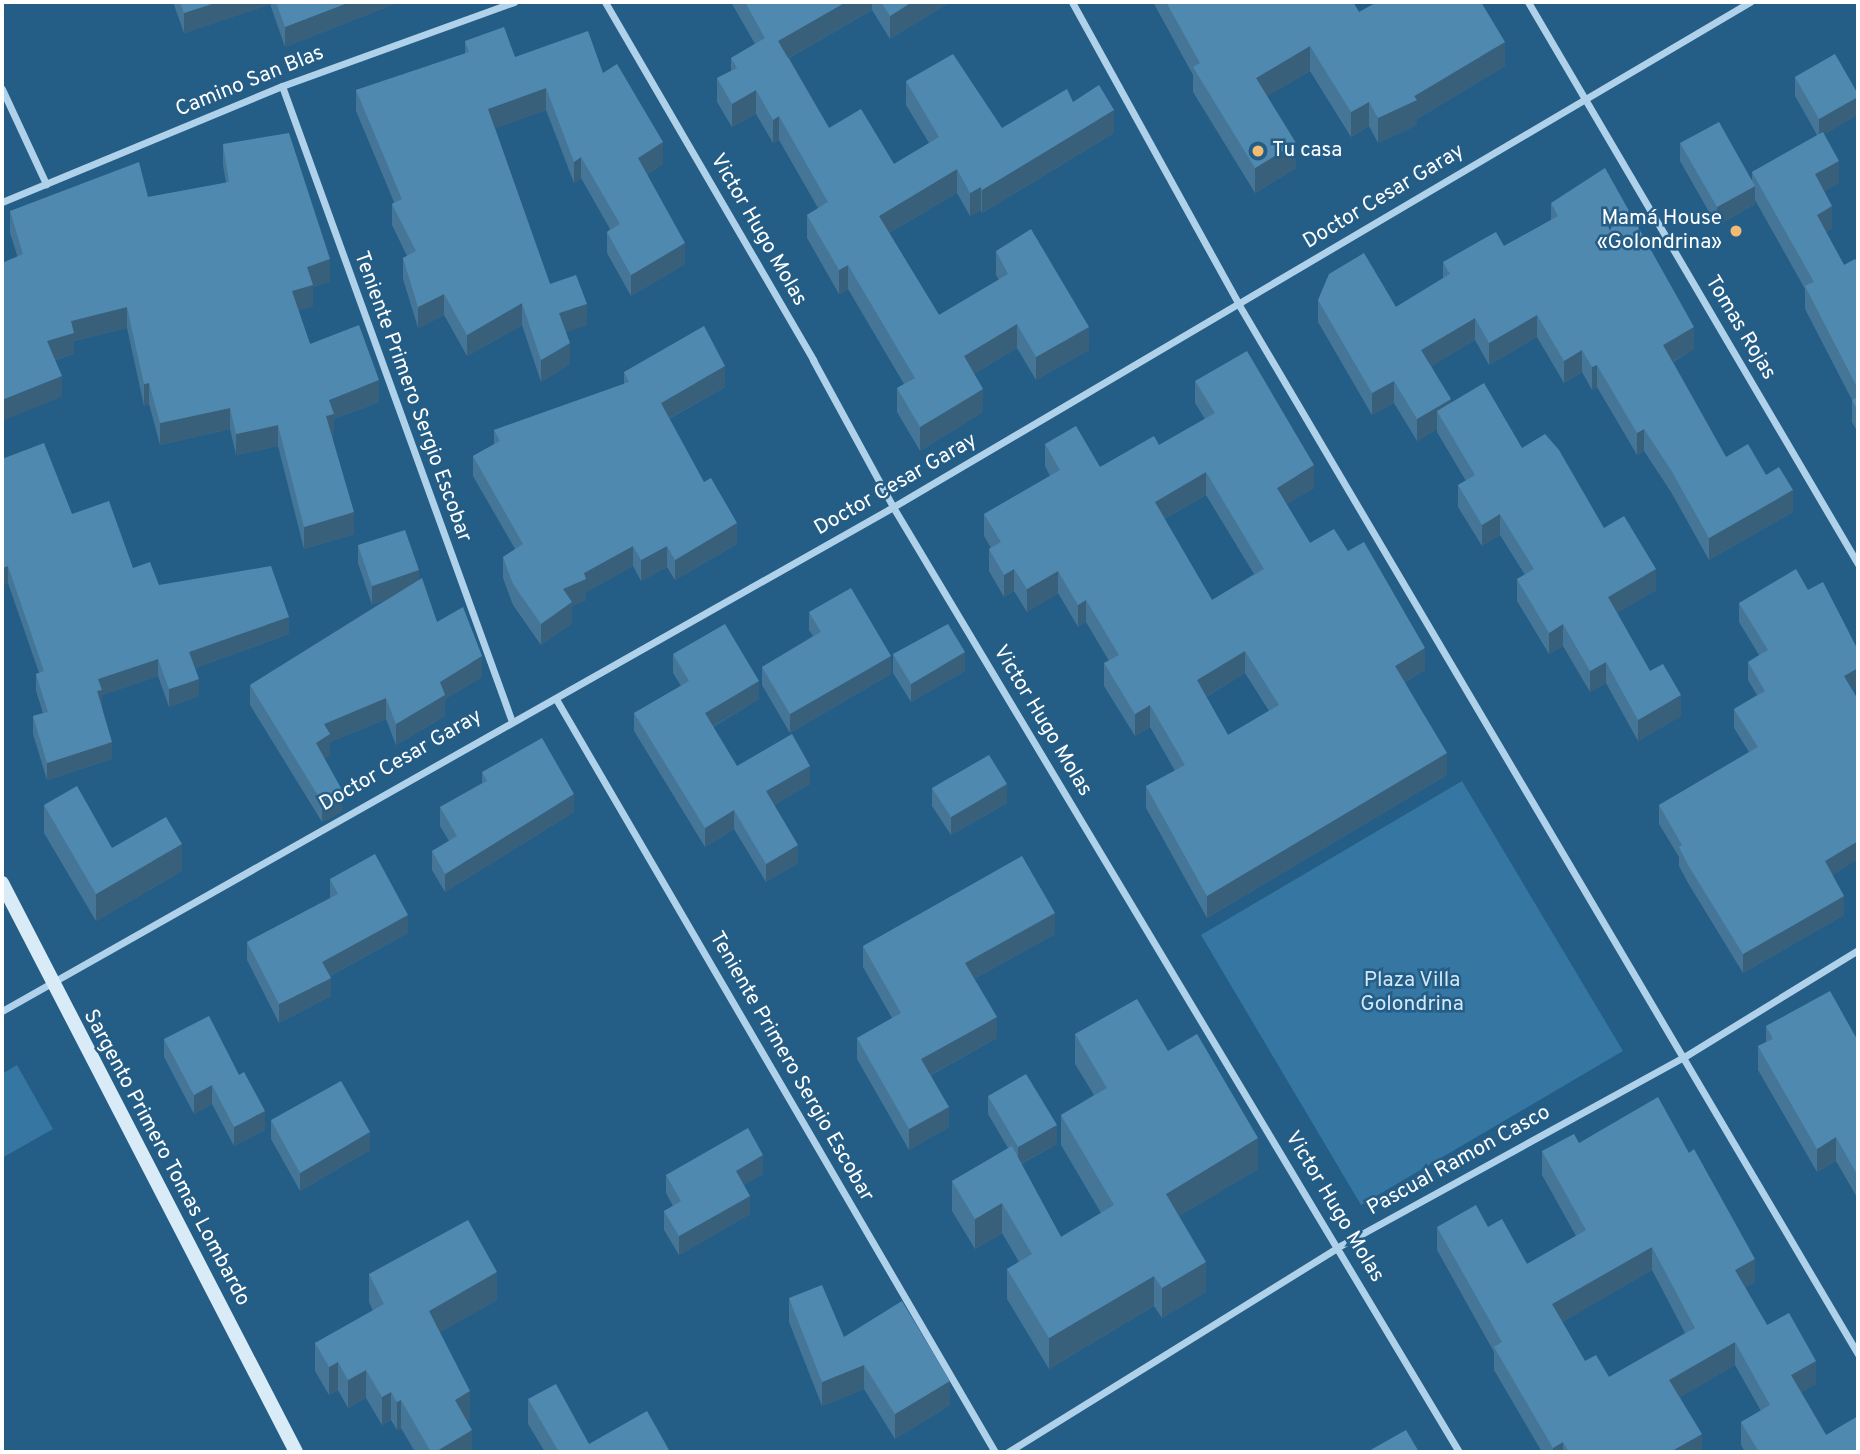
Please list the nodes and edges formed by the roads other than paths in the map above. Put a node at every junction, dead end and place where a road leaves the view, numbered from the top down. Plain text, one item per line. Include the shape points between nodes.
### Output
1 (514, 2) edge
2 (605, 2) edge
3 (1072, 2) edge
4 (1528, 2) edge
5 (1750, 2) edge
6 (282, 86) junction
7 (2, 89) edge
8 (1584, 98) junction
9 (46, 184) junction
10 (2, 202) edge
11 (1239, 305) junction
12 (893, 507) junction
13 (1858, 564) edge
14 (556, 699) junction
15 (511, 719) junction
16 (2, 883) edge
17 (1858, 950) edge
18 (50, 981) junction
19 (2, 1011) edge
20 (1684, 1057) junction
21 (1338, 1247) junction
22 (1858, 1354) edge
23 (296, 1452) edge
24 (995, 1452) edge
25 (1008, 1452) edge
26 (1459, 1452) edge

1 - 6 street, Camino San Blas
2 - 12 street, Victor Hugo Molas
3 - 11 street
4 - 8 street, Tomas Rojas
5 - 8 street, Doctor Cesar Garay
6 - 9 street, Camino San Blas
6 - 15 street, Teniente Primero Sergio Escobar
7 - 9 street
8 - 11 street, Doctor Cesar Garay
8 - 13 street, Tomas Rojas
9 - 10 street, Camino San Blas
11 - 12 street, Doctor Cesar Garay
11 - 20 street
12 - 14 street, Doctor Cesar Garay
12 - 21 street, Victor Hugo Molas
14 - 15 street, Doctor Cesar Garay
14 - 24 street, Teniente Primero Sergio Escobar
15 - 18 street, Doctor Cesar Garay
16 - 18 street, Sargento Primero Tomas Lombardo
17 - 20 street, Pascual Ramon Casco
18 - 19 street, Doctor Cesar Garay
18 - 23 street, Sargento Primero Tomas Lombardo
20 - 21 street, Pascual Ramon Casco
20 - 22 street
21 - 25 street, Pascual Ramon Casco
21 - 26 street, Victor Hugo Molas

